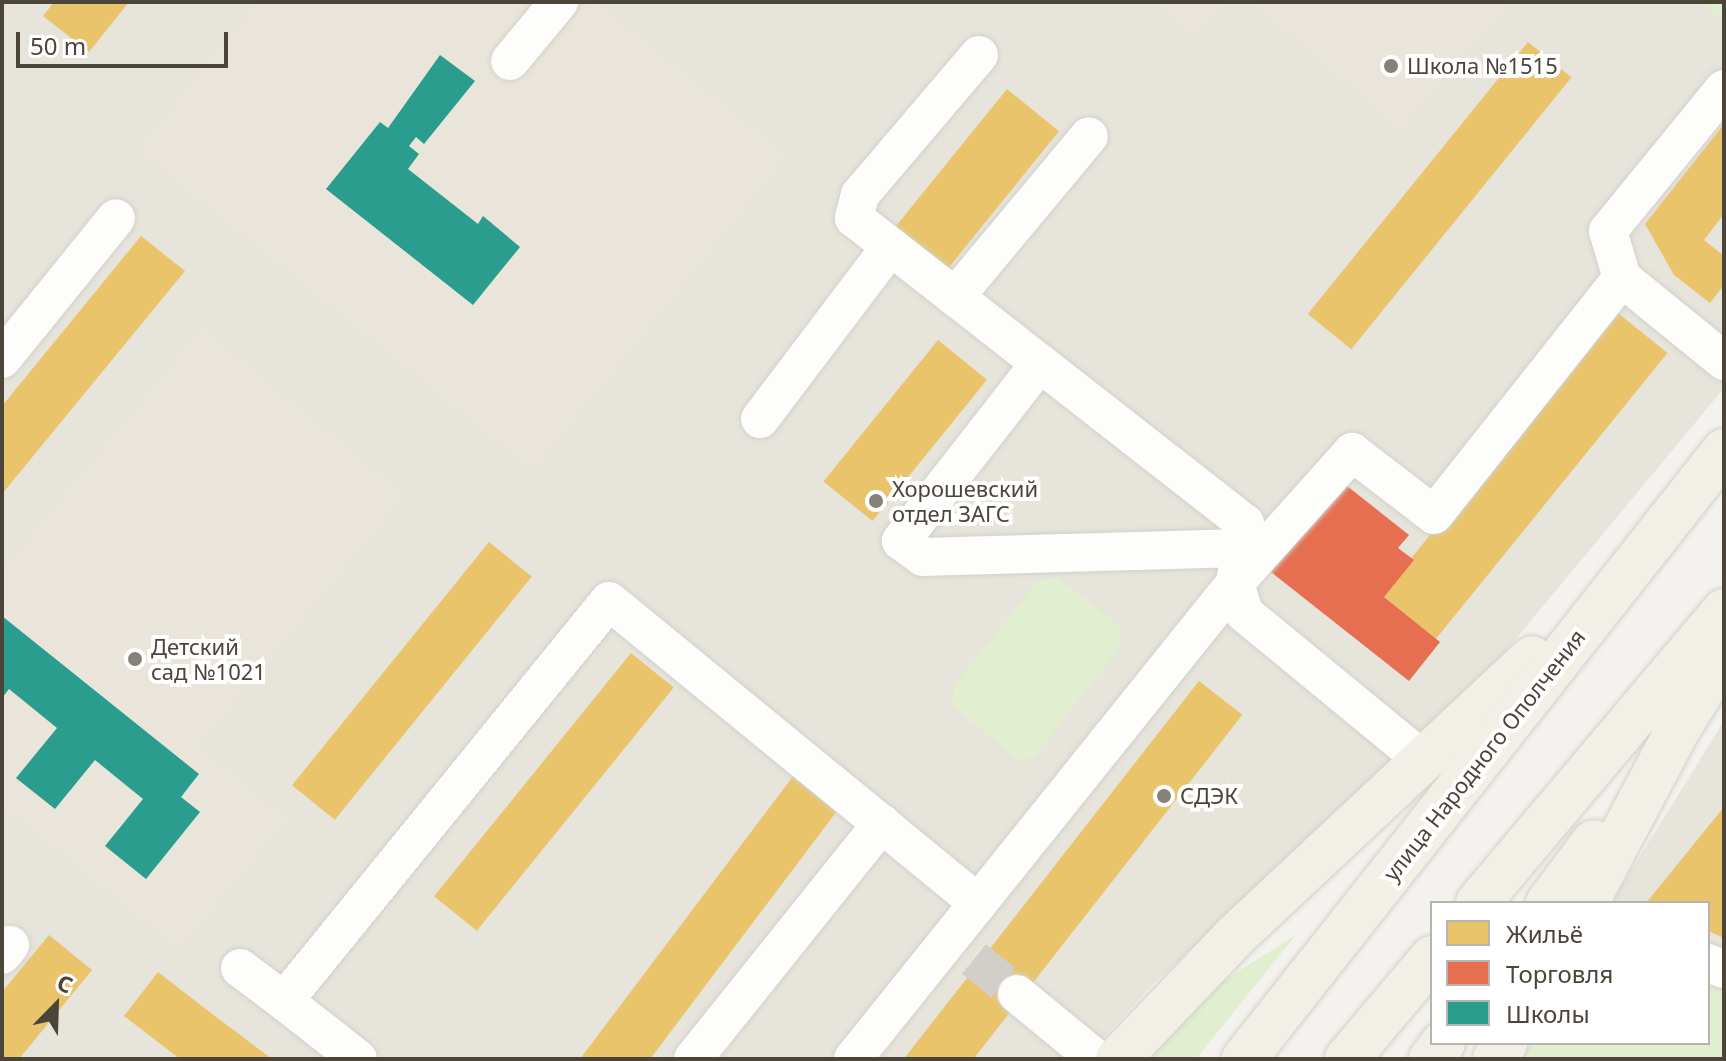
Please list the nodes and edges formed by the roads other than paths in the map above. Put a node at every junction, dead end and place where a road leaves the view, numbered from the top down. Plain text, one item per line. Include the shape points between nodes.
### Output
1 (559, 2) edge
2 (979, 55) dead end
3 (510, 61) dead end
4 (1724, 89) edge
5 (1089, 136) dead end
6 (116, 218) dead end
7 (890, 247) junction
8 (1622, 278) junction
9 (955, 297) junction
10 (2, 359) edge
11 (1724, 361) edge
12 (1040, 363) junction
13 (760, 419) dead end
14 (1724, 451) edge
15 (1641, 555) junction
16 (1238, 566) junction
17 (1724, 611) edge
18 (1724, 655) edge
19 (1677, 731) junction
20 (1424, 761) junction
21 (882, 823) junction
22 (1480, 901) edge
23 (1550, 901) edge
24 (1587, 901) edge
25 (978, 903) junction
26 (1430, 960) edge
27 (240, 968) dead end
28 (1017, 994) tunnel mouth
29 (284, 1001) junction
30 (358, 1059) edge
31 (693, 1059) edge
32 (853, 1059) edge
33 (1096, 1059) edge
34 (1118, 1059) edge
35 (1244, 1059) edge
36 (1347, 1059) edge

1 - 3 lane
2 - 7 lane via 860,195 854,218
4 - 8 lane via 1608,231
5 - 9 lane
6 - 10 lane
7 - 9 lane
7 - 13 lane
8 - 11 lane
8 - 16 lane via 1434,515 1352,452
9 - 12 lane
12 - 16 lane via 1245,523
12 - 16 lane via 901,541 923,557
14 - 15 main road, улица Народного Ополчения
15 - 20 main road
15 - 35 main road, улица Народного Ополчения
16 - 20 lane via 1244,613
16 - 25 lane
17 - 22 main road
18 - 19 main road
19 - 23 main road
19 - 24 main road
20 - 34 main road via 1234,937
21 - 25 lane
21 - 29 lane via 609,601
21 - 31 lane
25 - 32 lane via 962,949
26 - 36 main road
27 - 29 lane
28 - 33 lane
29 - 30 lane

